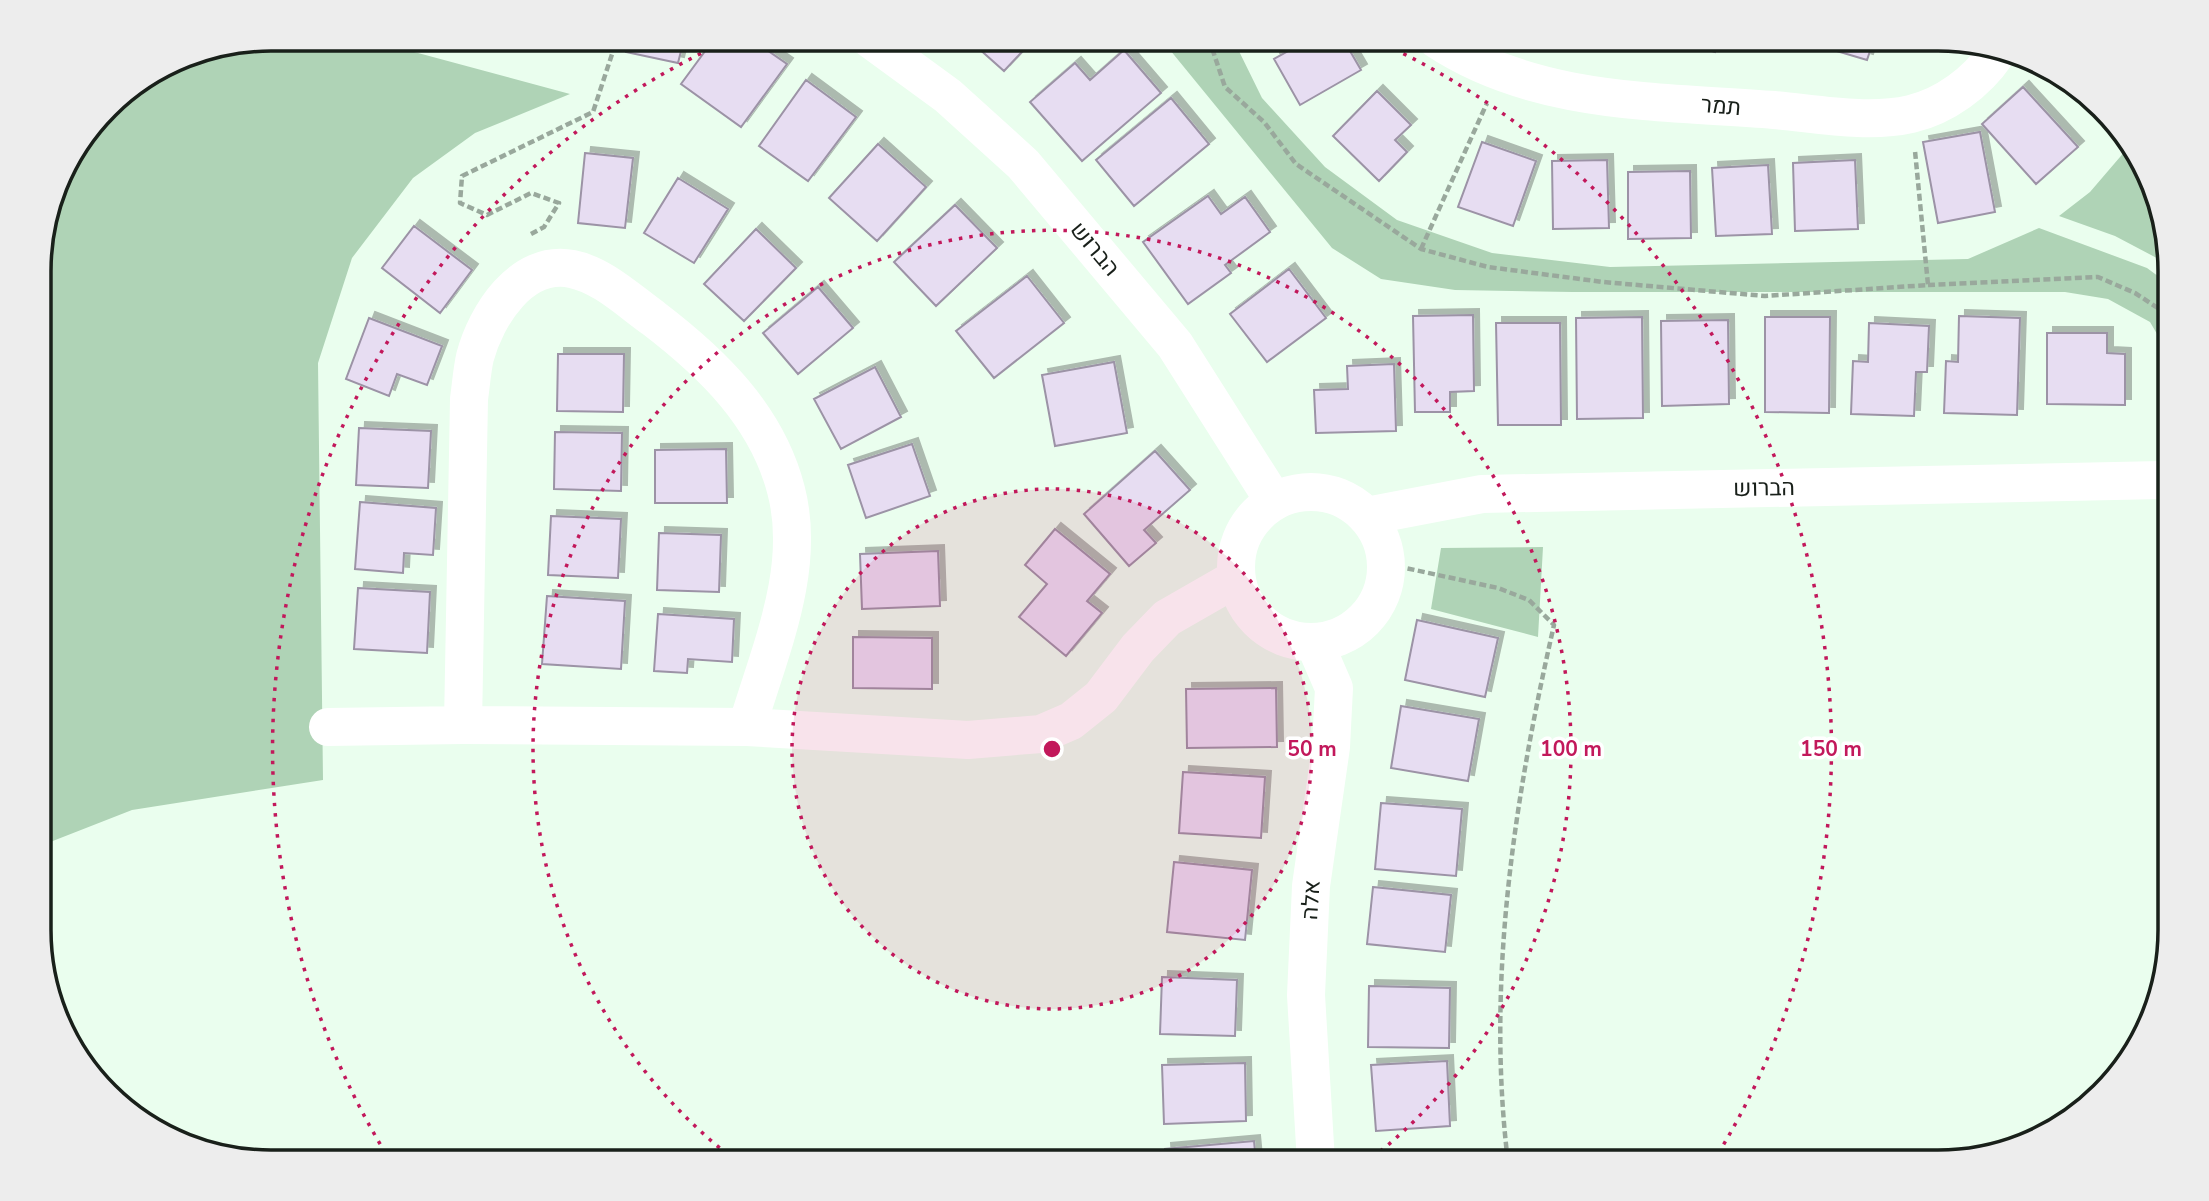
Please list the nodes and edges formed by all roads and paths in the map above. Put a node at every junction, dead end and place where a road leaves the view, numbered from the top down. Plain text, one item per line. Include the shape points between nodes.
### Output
1 (613, 51) edge
2 (887, 51) edge
3 (1213, 51) edge
4 (1455, 51) edge
5 (1993, 58) edge
6 (1502, 73) junction
7 (1912, 114) junction
8 (522, 240) dead end
9 (1421, 249) junction
10 (1928, 285) junction
11 (2158, 308) edge
12 (2158, 480) edge
13 (1274, 501) junction
14 (1367, 516) junction
15 (1387, 565) junction
16 (1235, 579) junction
17 (1315, 644) junction
18 (463, 724) junction
19 (328, 727) dead end
20 (747, 727) junction
21 (1315, 1150) edge
22 (1507, 1150) edge

1 - 8 path via 593,112 462,176 460,203 487,215 531,193 559,203 544,227
2 - 13 street, הברוש via 948,96 1023,164 1175,345
3 - 9 path via 1225,87 1264,122 1296,164
4 - 6 street, תמר
5 - 7 street, תמר via 1950,98
6 - 7 street, תמר via 1555,89 1607,97 1868,118
6 - 9 path
7 - 10 path
9 - 10 path via 1488,267 1765,296
10 - 11 path via 2098,277
12 - 14 street, הברוש via 1482,494
13 - 14 street via 1299,492 1325,493 1346,500
13 - 16 street via 1245,528 1236,552
14 - 15 street via 1381,538
15 - 17 street via 1384,591 1371,614 1341,637
15 - 22 path via 1498,588 1528,600 1554,625 1530,731 1501,974
16 - 17 street via 1247,609 1265,628 1288,640
16 - 20 street via 1167,618 1101,697 1071,720 1041,734 968,740
17 - 21 street, אלה via 1335,688 1311,886 1307,982
18 - 19 street
18 - 20 street
18 - 20 street via 470,399 475,357 493,313 512,289 541,271 571,269 606,283 685,343 756,418 772,451 787,491 792,528 790,586

